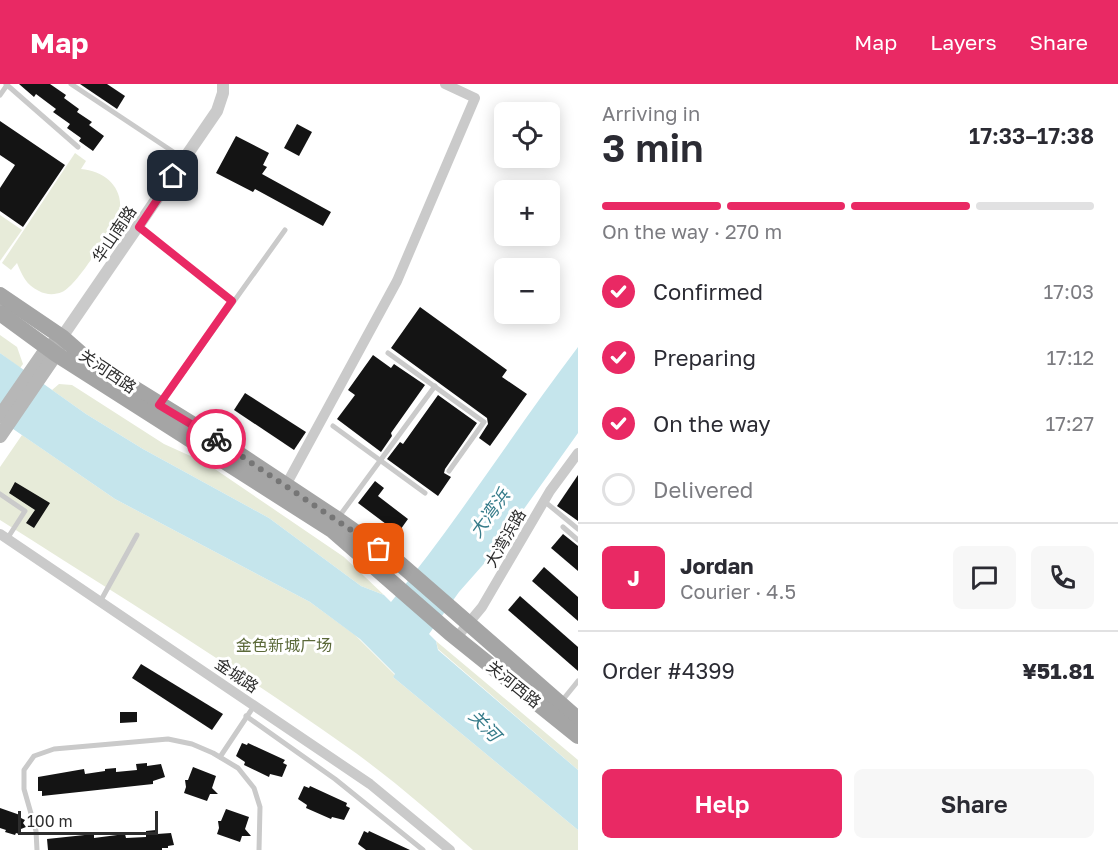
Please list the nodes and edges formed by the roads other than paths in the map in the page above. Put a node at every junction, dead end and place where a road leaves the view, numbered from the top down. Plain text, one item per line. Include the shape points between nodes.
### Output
1 (6, 84) edge
2 (71, 84) edge
3 (223, 84) edge
4 (445, 84) edge
5 (0, 95) edge
6 (78, 147) dead end
7 (185, 159) junction
8 (139, 227) junction
9 (285, 230) dead end
10 (0, 295) edge
11 (232, 301) junction
12 (0, 313) edge
13 (62, 337) junction
14 (52, 351) junction
15 (388, 353) dead end
16 (435, 386) junction
17 (159, 405) junction
18 (2, 426) edge
19 (333, 426) dead end
20 (578, 453) edge
21 (381, 460) junction
22 (449, 471) dead end
23 (286, 485) junction
24 (425, 493) dead end
25 (0, 494) edge
26 (544, 501) junction
27 (337, 519) junction
28 (563, 527) dead end
29 (578, 528) edge
30 (137, 535) dead end
31 (3, 536) edge
32 (578, 540) edge
33 (100, 602) junction
34 (459, 628) junction
35 (578, 681) edge
36 (560, 703) junction
37 (254, 705) junction
38 (246, 716) junction
39 (578, 719) edge
40 (578, 736) edge
41 (220, 757) junction
42 (37, 850) edge
43 (259, 850) edge
44 (423, 850) edge
45 (450, 850) edge

1 - 5 lane
1 - 6 lane
2 - 7 lane
3 - 7 street, 华山南路 via 217,111
4 - 23 street via 475,98 397,281
7 - 8 street, 华山南路
8 - 11 lane
8 - 13 street, 华山南路
9 - 11 lane
10 - 13 main road, 关河西路
11 - 17 lane
12 - 14 main road, 关河西路
13 - 14 main road
13 - 17 main road, 关河西路 via 87,359
14 - 18 main road
14 - 34 main road, 关河西路 via 332,530 386,577
15 - 16 lane
16 - 21 lane
16 - 22 lane via 484,422
17 - 23 main road, 关河西路
19 - 21 lane
20 - 26 street, 大湾浜路
21 - 24 lane
21 - 27 lane
23 - 27 main road, 关河西路
25 - 31 lane via 25,511
26 - 29 lane
26 - 34 street, 大湾浜路 via 482,607
27 - 34 main road, 关河西路 via 398,562
28 - 32 lane
30 - 33 lane
31 - 33 street, 金城路
33 - 37 street, 金城路
34 - 36 main road, 关河西路
34 - 40 main road, 关河西路
35 - 36 lane
36 - 39 main road, 关河西路
37 - 38 lane
37 - 45 street, 金城路 via 370,784
38 - 41 lane
38 - 44 lane
41 - 42 lane via 192,744 168,739 54,749 34,756 24,770 24,789
41 - 43 lane via 238,768 254,788 260,807

